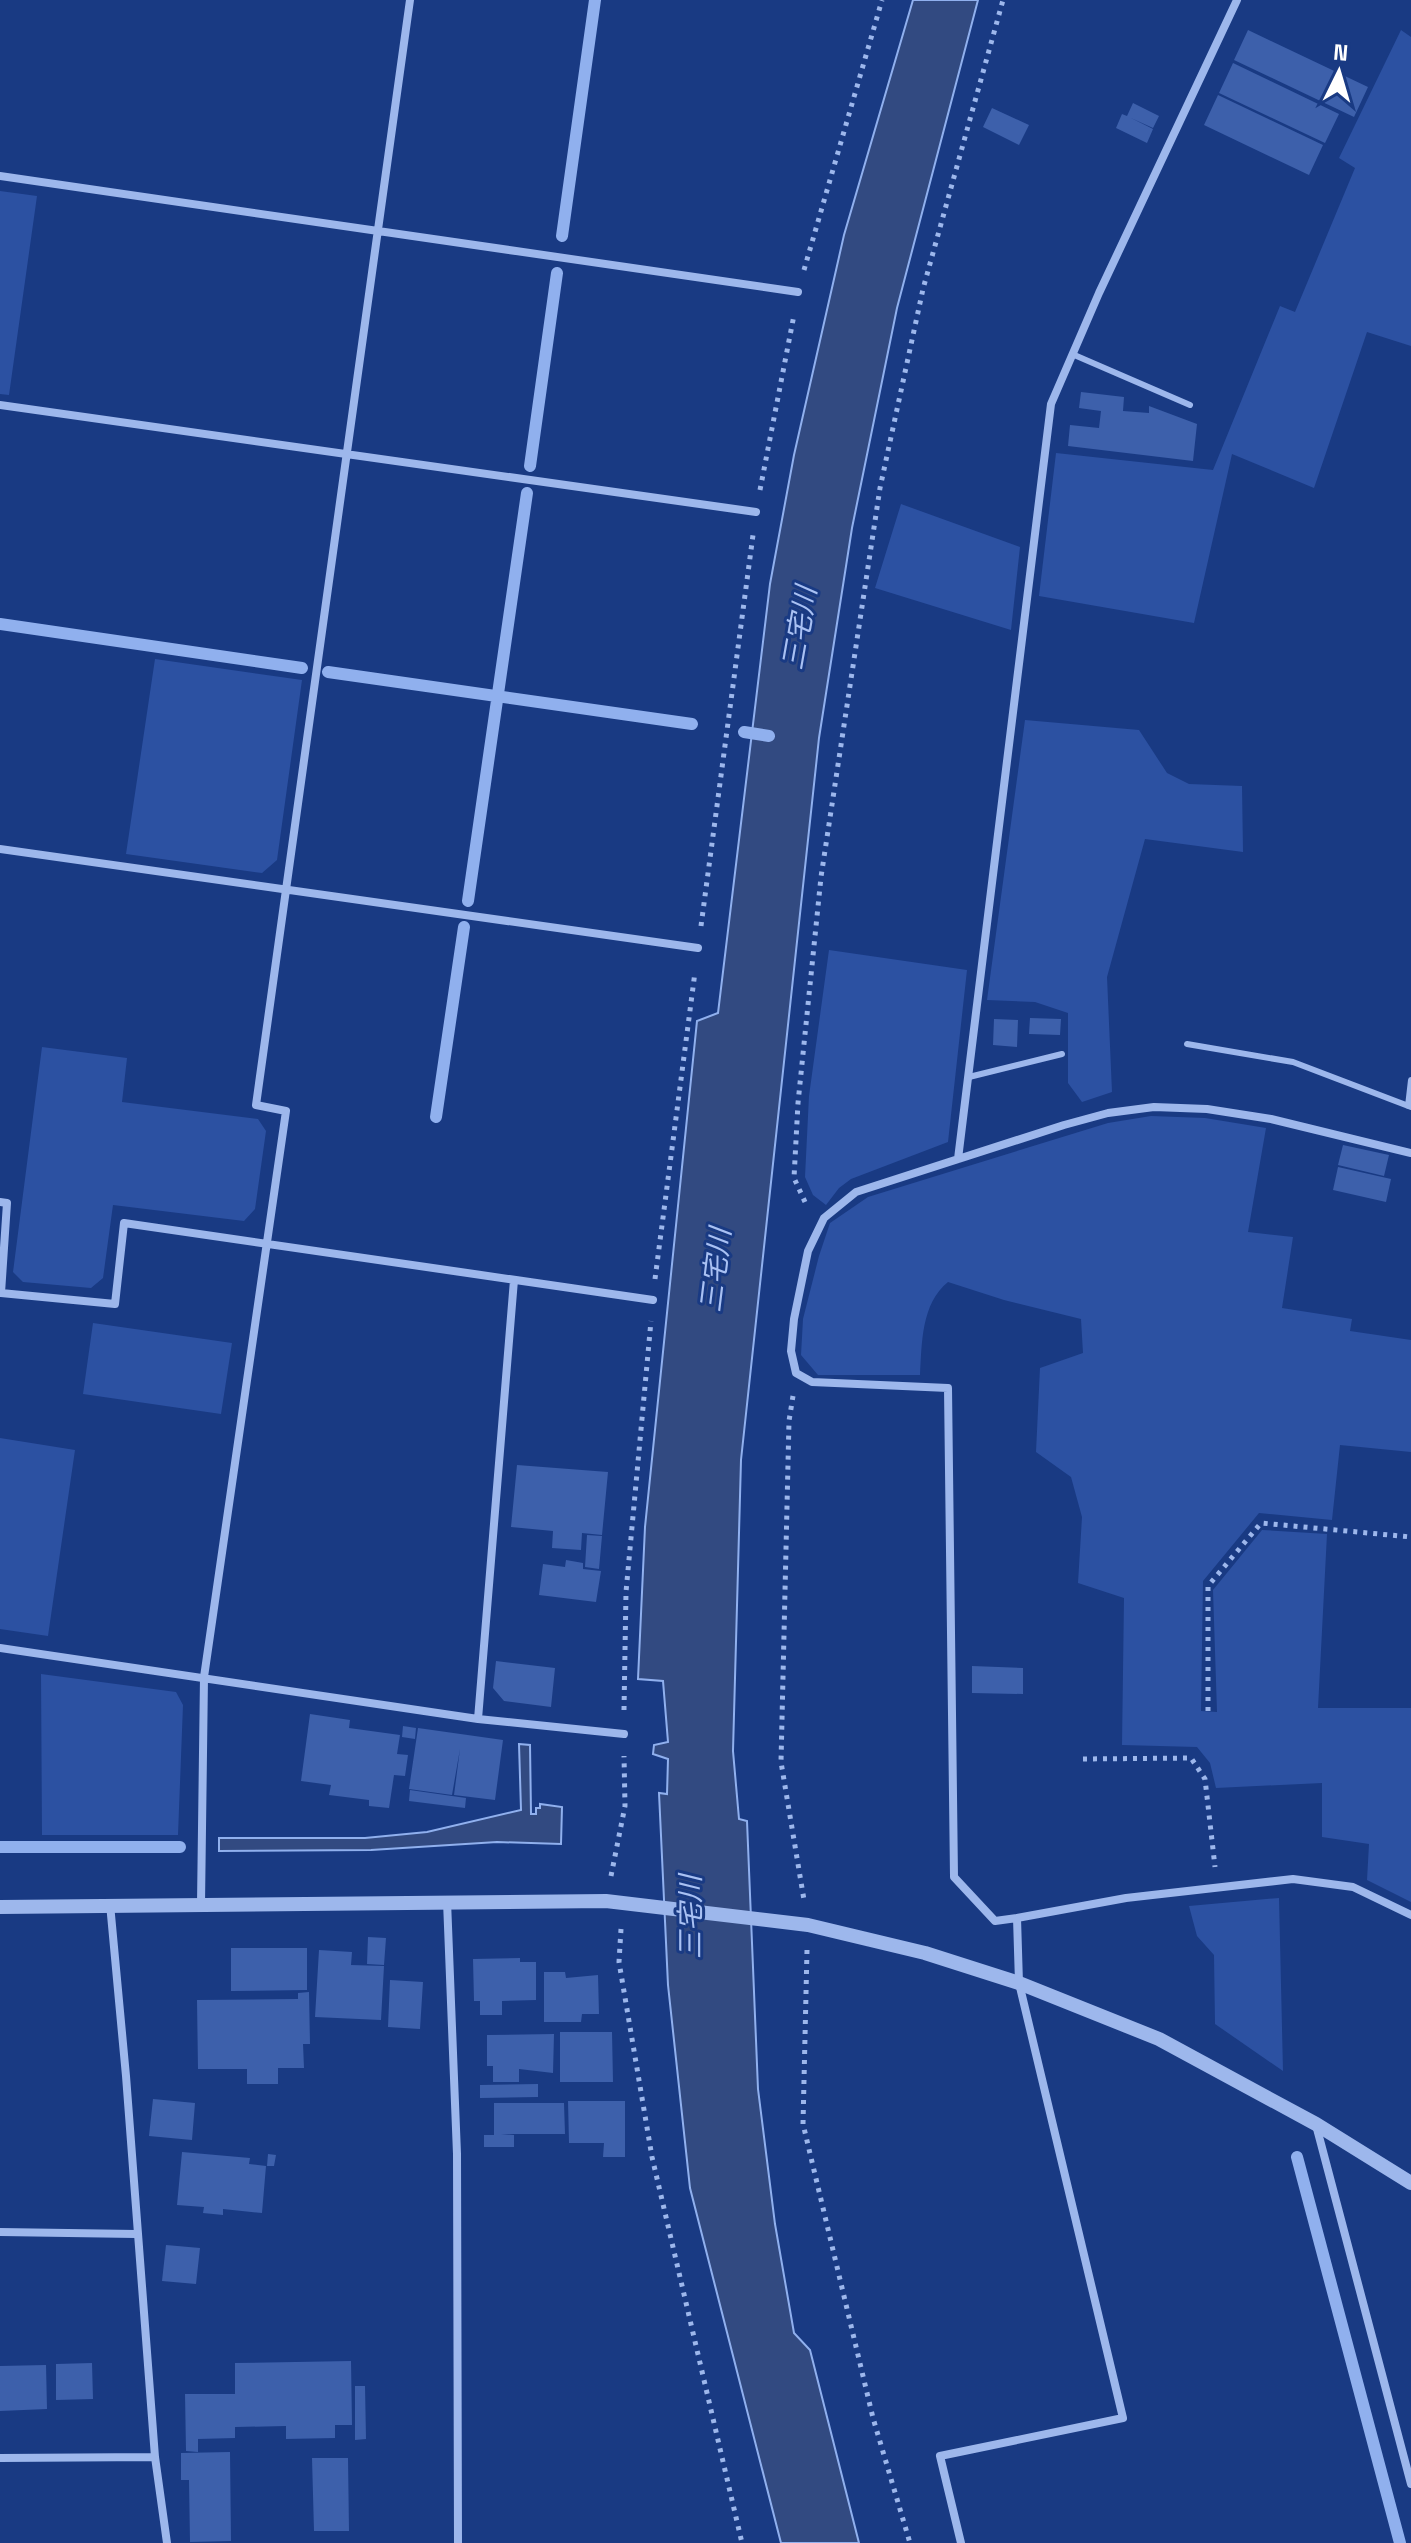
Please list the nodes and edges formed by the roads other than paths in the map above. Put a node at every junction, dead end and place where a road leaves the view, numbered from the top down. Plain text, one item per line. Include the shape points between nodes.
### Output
1 (410, 0) edge
2 (1237, 0) edge
3 (0, 176) edge
4 (378, 231) junction
5 (798, 292) road end
6 (1072, 354) junction
7 (0, 405) edge
8 (1190, 405) dead end
9 (347, 455) junction
10 (756, 512) road end
11 (0, 849) edge
12 (286, 890) junction
13 (698, 948) road end
14 (1187, 1044) dead end
15 (1062, 1054) dead end
16 (969, 1077) junction
17 (1411, 1080) edge
18 (1410, 1107) edge
19 (1411, 1153) edge
20 (958, 1159) junction
21 (0, 1202) edge
22 (267, 1244) junction
23 (514, 1280) junction
24 (653, 1300) road end
25 (0, 1648) edge
26 (204, 1677) junction
27 (478, 1719) junction
28 (624, 1734) road end
29 (447, 1901) junction
30 (110, 1904) junction
31 (201, 1904) junction
32 (0, 1907) edge
33 (1411, 1915) edge
34 (1017, 1918) junction
35 (1019, 1983) junction
36 (1316, 2124) junction
37 (1411, 2183) edge
38 (0, 2232) edge
39 (136, 2234) junction
40 (155, 2457) junction
41 (0, 2458) edge
42 (1410, 2479) edge
43 (167, 2543) edge
44 (458, 2543) edge
45 (961, 2543) edge

1 - 4 street
2 - 6 street
3 - 4 street
4 - 5 street
4 - 9 street
6 - 8 lane
6 - 16 street via 1051,404
7 - 9 street
9 - 10 street
9 - 12 street
11 - 12 street
12 - 13 street
12 - 22 street via 256,1105 286,1111
14 - 18 lane via 1293,1062
15 - 16 lane
16 - 20 street
17 - 18 lane
19 - 20 street via 1271,1119 1154,1107 1108,1113
20 - 34 street via 856,1192 824,1218 808,1251 791,1351 796,1373 812,1382 948,1388 954,1877 995,1921
21 - 22 street via 7,1203 1,1293 115,1304 124,1223
22 - 23 street
22 - 26 street
23 - 24 street
23 - 27 street
25 - 26 street
26 - 27 street
26 - 31 street
27 - 28 street
29 - 31 street
29 - 35 street via 628,1902 781,1920 925,1953
29 - 44 street via 457,2154
30 - 31 street
30 - 32 street
30 - 39 street
33 - 34 street via 1353,1887 1293,1879 1126,1898
34 - 35 street
35 - 36 street via 1159,2039
35 - 45 street via 1123,2418 940,2456
36 - 37 street
36 - 42 street
38 - 39 street
39 - 40 street
40 - 41 street
40 - 43 street

